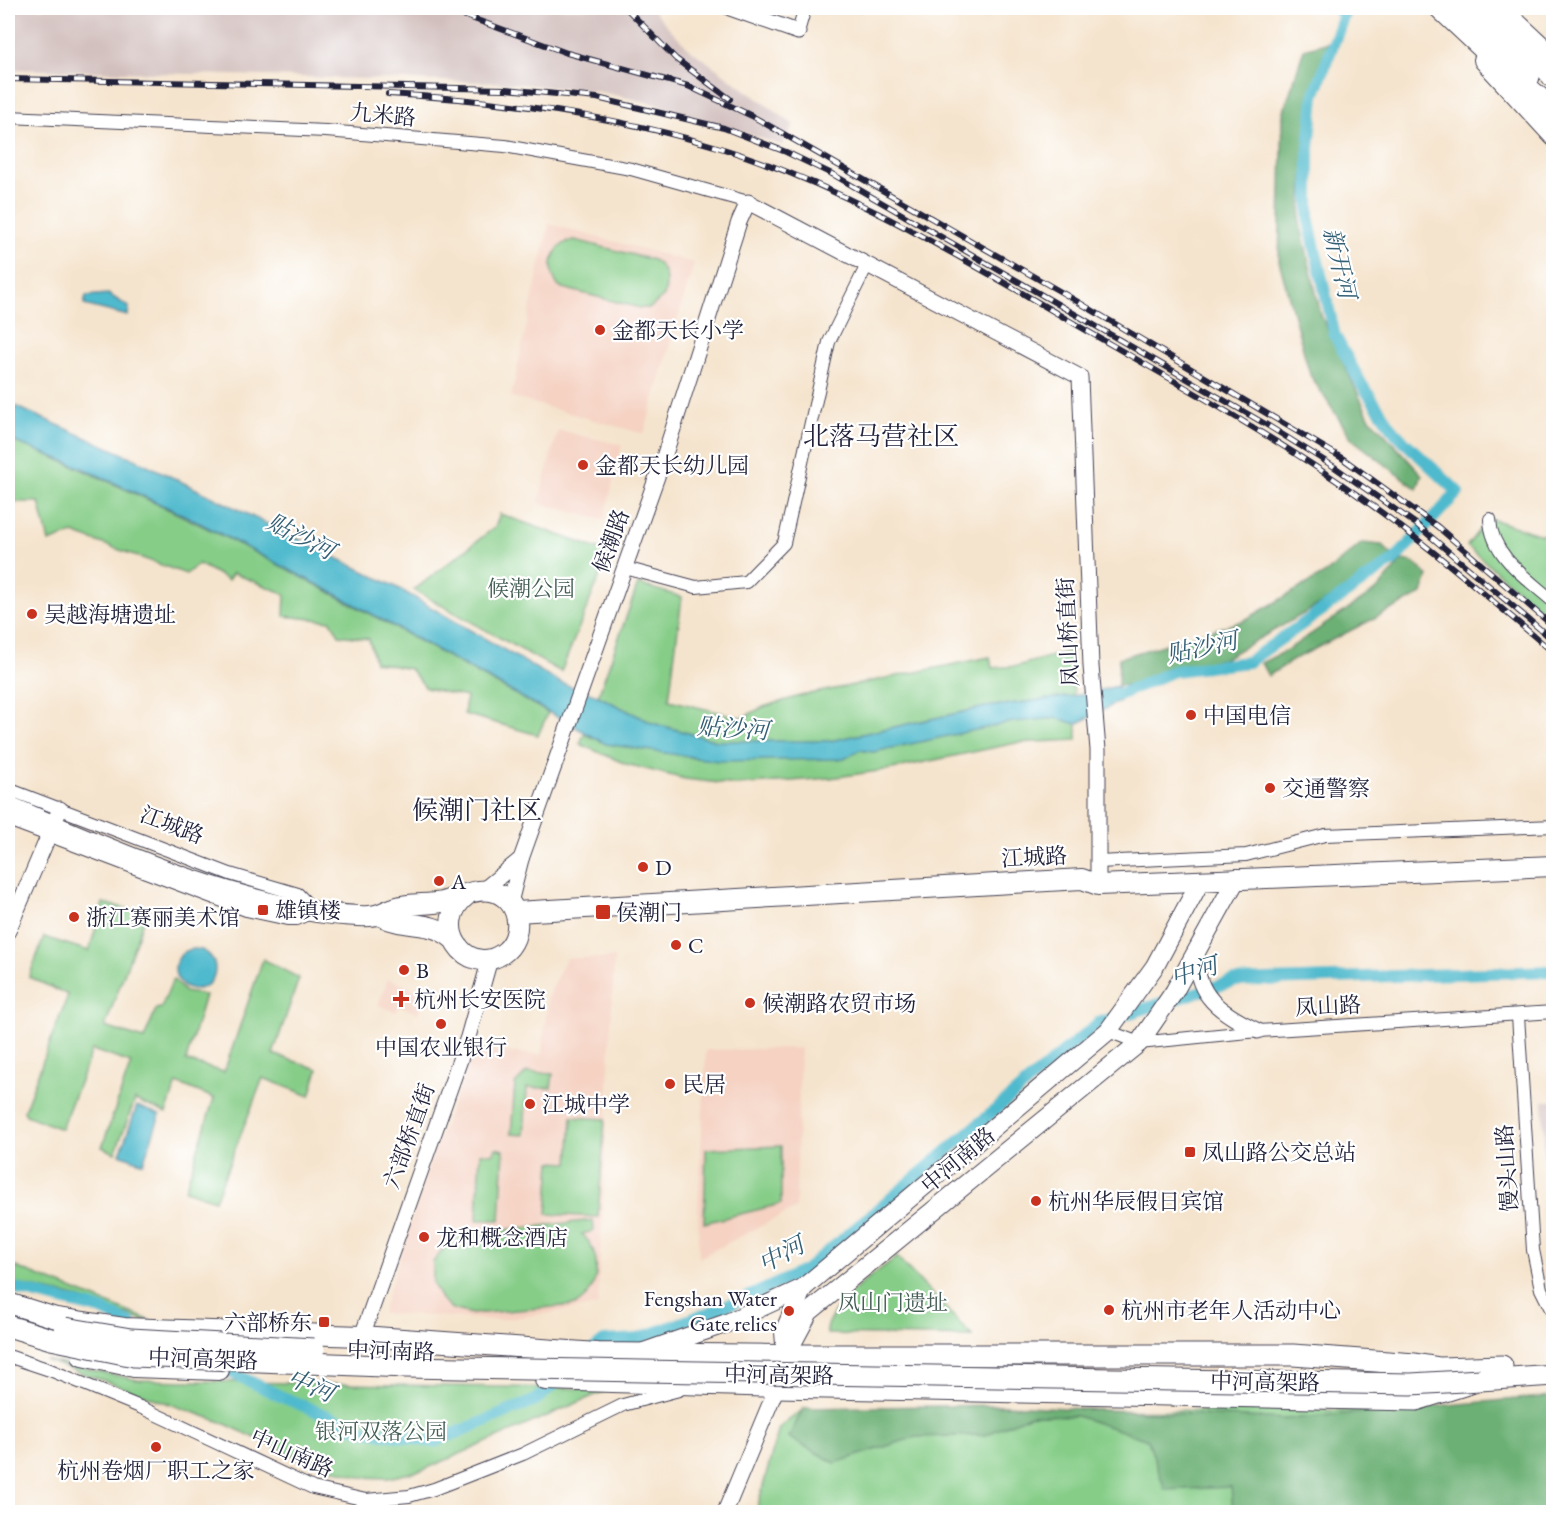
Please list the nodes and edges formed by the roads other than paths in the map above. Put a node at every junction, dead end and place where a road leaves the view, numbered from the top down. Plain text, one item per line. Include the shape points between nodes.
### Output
1 (730, 8) edge
2 (805, 8) edge
3 (1435, 8) edge
4 (1440, 8) edge
5 (1468, 8) edge
6 (1493, 8) edge
7 (1500, 8) edge
8 (798, 32) joint
9 (1554, 58) edge
10 (1554, 66) edge
11 (1554, 78) edge
12 (1554, 109) edge
13 (8, 117) edge
14 (1554, 136) edge
15 (748, 202) junction
16 (867, 265) junction
17 (1490, 519) dead end
18 (625, 568) junction
19 (1554, 602) edge
20 (8, 789) edge
21 (8, 806) edge
22 (8, 820) edge
23 (53, 824) junction
24 (1554, 826) edge
25 (521, 859) junction
26 (1098, 862) junction
27 (1554, 866) edge
28 (1237, 878) junction
29 (1201, 880) junction
30 (1098, 885) junction
31 (474, 893) junction
32 (513, 907) junction
33 (381, 916) junction
34 (8, 931) edge
35 (452, 938) junction
36 (1199, 946) junction
37 (490, 958) junction
38 (1554, 1012) edge
39 (1518, 1016) junction
40 (1110, 1028) junction
41 (1258, 1031) junction
42 (1139, 1043) junction
43 (803, 1288) junction
44 (8, 1303) edge
45 (8, 1312) edge
46 (1554, 1315) edge
47 (8, 1326) edge
48 (364, 1332) junction
49 (8, 1336) edge
50 (639, 1353) junction
51 (786, 1355) junction
52 (8, 1356) edge
53 (1554, 1362) edge
54 (1440, 1368) junction
55 (1554, 1375) edge
56 (1480, 1380) junction
57 (700, 1384) junction
58 (777, 1387) junction
59 (725, 1512) edge

1 - 8 street
2 - 8 street
3 - 14 main road
4 - 12 highway
5 - 12 highway via 1486,24
6 - 11 highway
7 - 9 main road
7 - 10 highway
13 - 15 street, 九米路 via 326,131 505,146 631,169
15 - 16 street
15 - 18 street, 候潮路
16 - 18 street via 829,342 784,543 746,582 696,587
16 - 26 street, 凤山桥直街 via 1080,377 1096,722
17 - 19 street via 1495,545
18 - 25 street, 候潮路
20 - 23 street, 江城路
21 - 23 main road, 江城路
22 - 23 street, 江城路
23 - 33 main road, 江城路 via 155,866 242,895 314,911
23 - 34 street
24 - 26 street via 1325,835 1246,855
25 - 31 street
25 - 32 street, 候潮路
26 - 30 street, 凤山桥直街
27 - 28 main road, 江城路
28 - 29 main road, 江城路
28 - 36 main road, 中河南路
29 - 30 main road, 江城路
29 - 40 main road, 中河南路 via 1155,966
30 - 32 main road, 江城路 via 1082,879
31 - 32 main road, 江城路 via 501,895
31 - 33 main road, 江城路 via 397,907
31 - 35 main road via 453,909
32 - 37 main road via 516,936 501,954
33 - 35 main road, 江城路 via 396,924 439,927
35 - 37 main road, 江城路 via 468,955
36 - 41 street via 1195,967 1198,982 1230,1017
36 - 42 main road, 中河南路
37 - 48 street, 六部桥直街 via 468,1037
38 - 39 street, 凤山路
39 - 41 street, 凤山路
39 - 46 street, 馒头山路 via 1533,1250 1540,1289
40 - 42 street, 凤山路
40 - 43 main road, 中河南路
41 - 42 street, 凤山路
42 - 51 main road, 中河南路 via 809,1312
43 - 50 main road, 中河南路 via 727,1323
43 - 51 main road via 784,1332
44 - 48 main road, 中河南路 via 56,1318 126,1328
45 - 54 highway, 中河高架路, bridge via 56,1326 131,1339 579,1363 1396,1371
47 - 56 highway, 中河高架路, bridge via 134,1356 406,1367 1411,1384
48 - 50 main road, 中河南路
49 - 57 main road, 中河南路 via 134,1367
50 - 51 main road, 中河南路
51 - 54 highway via 1293,1356
51 - 58 main road
52 - 57 street, 中山南路 via 140,1407 313,1488 366,1500 434,1489 523,1454 623,1405
53 - 54 highway, 中河高架路
55 - 56 highway, 中河高架路
56 - 58 highway, bridge via 1416,1400
57 - 58 main road, 中河南路
58 - 59 street

